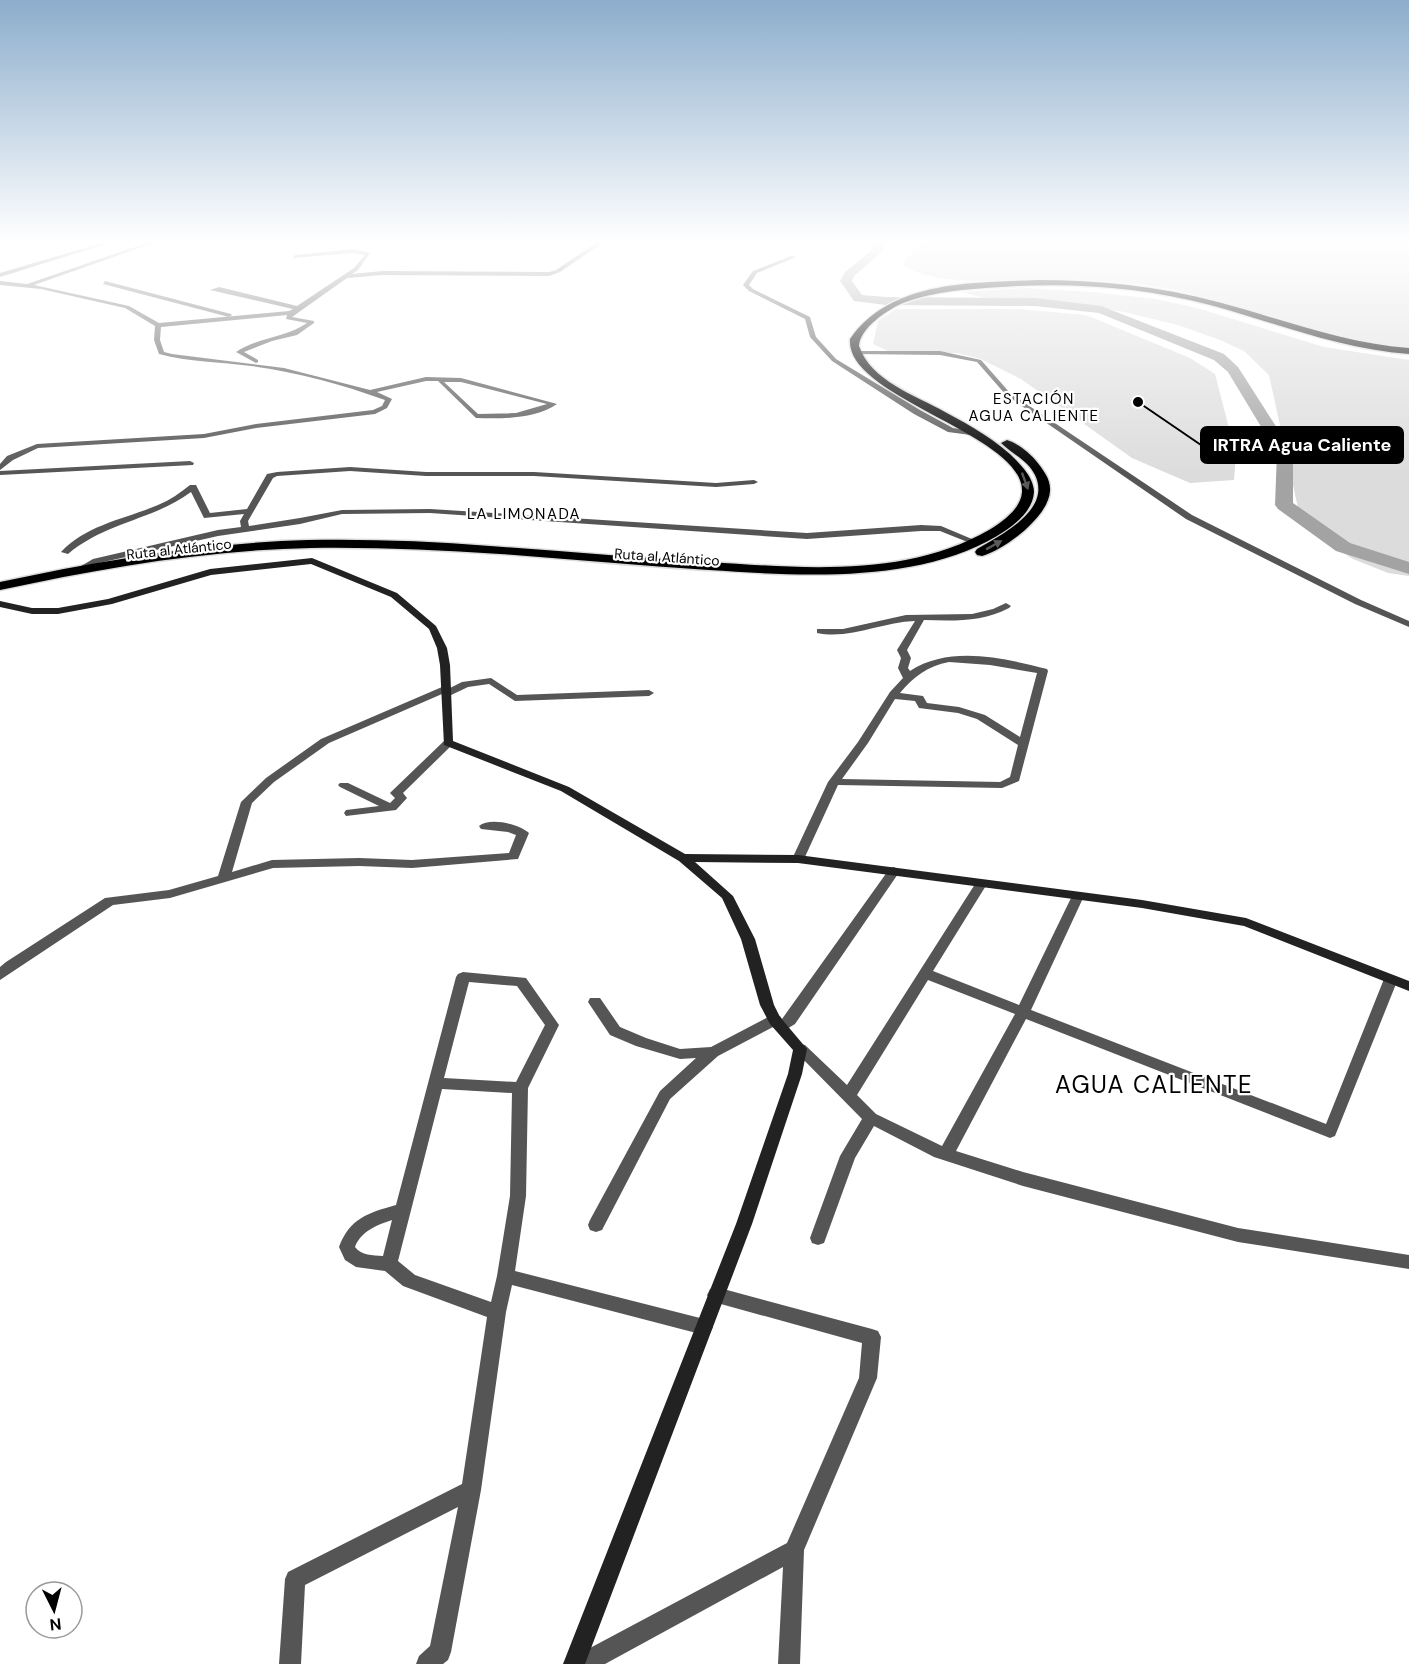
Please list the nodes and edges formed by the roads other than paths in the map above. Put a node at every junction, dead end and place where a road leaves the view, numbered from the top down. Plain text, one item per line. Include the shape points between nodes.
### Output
1 (145, 318) edge
2 (233, 318) edge
3 (288, 318) edge
4 (807, 318) edge
5 (873, 318) edge
6 (1244, 318) edge
7 (158, 325) junction
8 (860, 352) junction
9 (1409, 353) edge
10 (271, 368) junction
11 (441, 382) dead end
12 (369, 392) junction
13 (975, 434) junction
14 (190, 463) dead end
15 (0, 470) edge
16 (754, 482) dead end
17 (250, 511) junction
18 (244, 529) junction
19 (975, 542) junction
20 (65, 552) dead end
21 (80, 569) junction
22 (0, 586) edge
23 (0, 594) edge
24 (0, 604) edge
25 (1006, 606) dead end
26 (921, 618) junction
27 (1409, 624) edge
28 (820, 631) dead end
29 (908, 678) junction
30 (446, 691) junction
31 (649, 693) dead end
32 (894, 696) junction
33 (448, 743) junction
34 (1024, 744) junction
35 (834, 782) junction
36 (344, 785) dead end
37 (392, 808) junction
38 (350, 813) dead end
39 (485, 826) dead end
40 (683, 858) junction
41 (798, 859) junction
42 (894, 871) junction
43 (224, 878) junction
44 (981, 884) junction
45 (1078, 896) junction
46 (926, 974) junction
47 (0, 975) edge
48 (1391, 979) junction
49 (1409, 986) edge
50 (595, 1002) dead end
51 (1023, 1012) junction
52 (778, 1024) junction
53 (800, 1049) junction
54 (712, 1052) junction
55 (436, 1083) junction
56 (520, 1088) junction
57 (848, 1096) junction
58 (871, 1118) junction
59 (946, 1154) junction
60 (404, 1210) junction
61 (596, 1225) dead end
62 (818, 1238) dead end
63 (1409, 1262) edge
64 (389, 1264) junction
65 (506, 1276) junction
66 (716, 1294) junction
67 (497, 1312) junction
68 (704, 1327) junction
69 (471, 1490) junction
70 (794, 1550) junction
71 (290, 1664) edge
72 (427, 1664) edge
73 (574, 1664) edge
74 (583, 1664) edge
75 (789, 1664) edge

1 - 7 street
2 - 7 street
3 - 10 street via 312,322 295,334 239,352
4 - 13 street via 813,337 834,360 951,430
5 - 8 highway via 855,336
6 - 9 highway via 1326,344 1371,352
7 - 10 street via 157,340 162,352 190,360
8 - 13 highway, Ruta al Atlántico via 868,372 884,384
23 -> 8 highway, Ruta al Atlántico via 176,562 354,553 779,580 850,579 902,574 957,561 982,552 1029,523 1041,505 1045,489 1034,465 1021,451 893,384 876,372
8 - 27 street via 940,353 979,361 1008,394 1189,517
10 - 12 street
11 - 12 street via 476,416 529,415 554,404 461,380 426,379
12 - 15 street via 389,399 385,407 375,412 204,436 37,446 10,458
13 -> 19 highway, Ruta al Atlántico via 1013,461 1027,478 1029,491 1011,520
14 - 15 street
16 - 17 street via 716,485 534,474 350,469 270,476
17 - 18 street
17 - 20 street via 207,516 194,487 183,496 88,534
18 - 19 street via 342,512 430,511 807,536 941,529
18 - 21 street via 96,561
19 - 21 highway, Ruta al Atlántico via 918,561 824,571 311,543 208,549
21 - 22 highway, Ruta al Atlántico
24 - 30 street via 32,611 58,611 110,602 210,572 312,561 394,595 433,628 442,648
25 - 26 street via 997,612 971,616
26 - 28 street via 873,623 841,633
26 - 29 street via 902,650
29 - 32 street
29 - 34 street via 915,670 939,660 989,661 1043,670
30 - 31 street via 491,681 515,698
30 - 33 street
30 - 43 street via 325,741 270,780 247,802
32 - 34 street via 920,698 923,706 981,717
32 - 35 street
33 - 37 street via 396,793 401,798
33 - 40 street via 565,789
34 - 35 street via 1015,779 1002,785
35 - 41 street
36 - 37 street
37 - 38 street
39 - 43 street via 523,833 514,856 412,864 272,864
40 - 41 street
40 - 52 street via 727,896 748,939 767,1005
41 - 42 street
42 - 44 street
42 - 52 street via 790,1020
43 - 47 street via 170,894 110,901
44 - 45 street
44 - 46 street
45 - 48 street via 1246,922
45 - 51 street
46 - 51 street
46 - 57 street
48 - 49 street
48 - 51 street via 1330,1132
50 - 54 street via 615,1031 624,1035 680,1054
51 - 59 street
52 - 53 street
52 - 54 street
53 - 57 street
53 - 66 street via 795,1074
54 - 61 street via 665,1095
55 - 56 street
55 - 56 street via 463,977 521,981 552,1025
55 - 60 street
56 - 65 street via 518,1196
57 - 58 street
58 - 59 street
58 - 62 street via 848,1156
59 - 63 street via 1023,1179 1238,1235
60 - 64 street
60 - 64 street via 362,1225 350,1237 347,1247 362,1262
64 - 67 street via 409,1281
65 - 67 street
65 - 68 street
66 - 68 street
66 - 70 street via 872,1337 868,1377
67 - 69 street
68 - 73 street
69 - 71 street via 295,1579
69 - 72 street via 440,1652
70 - 74 street
70 - 75 street

